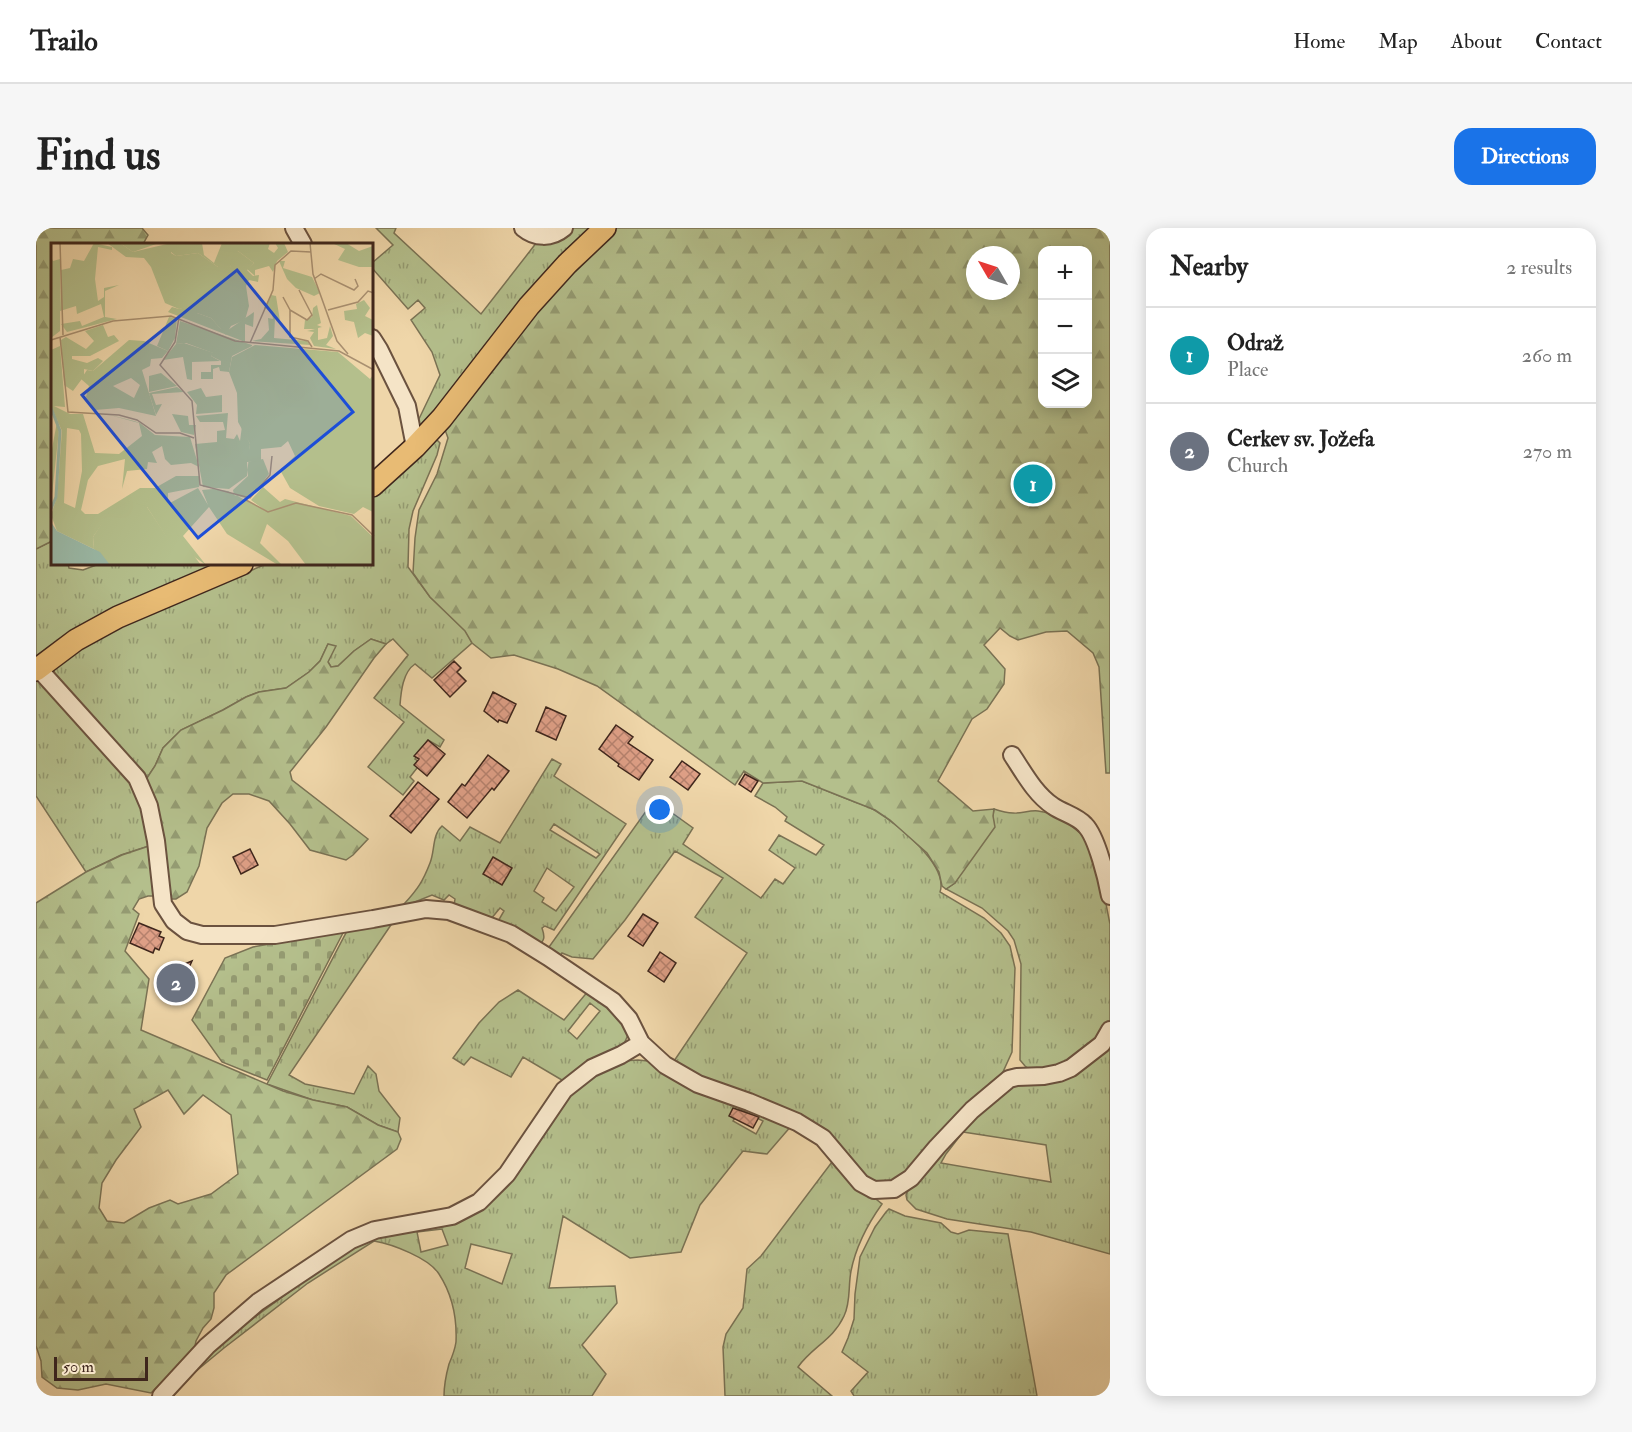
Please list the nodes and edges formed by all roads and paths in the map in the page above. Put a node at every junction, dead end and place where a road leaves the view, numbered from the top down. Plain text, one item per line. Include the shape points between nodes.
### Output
1 (294, 228) edge
2 (523, 228) edge
3 (564, 228) edge
4 (605, 228) edge
5 (302, 243) edge
6 (374, 342) edge
7 (415, 447) junction
8 (374, 484) edge
9 (237, 566) edge
10 (37, 669) edge
11 (1012, 755) dead end
12 (1110, 896) edge
13 (1107, 1037) edge
14 (641, 1043) junction
15 (161, 1396) edge

1 - 5 street
2 - 3 street via 535,236 545,236
4 - 7 main road via 529,306
6 - 7 street via 407,406
7 - 8 main road
9 - 10 main road via 118,617 76,640
10 - 14 street via 137,778 149,806 163,904 174,921 187,931 202,935 275,935 426,909 449,911 511,934 587,983 613,1001
11 - 12 street via 1040,796 1086,826
13 - 14 street via 1071,1068 1044,1076 1009,1079 972,1110 911,1178 894,1189 874,1190 861,1183 823,1138 797,1122 698,1084 665,1065
14 - 15 street via 592,1068 564,1090 507,1174 479,1202 452,1216 375,1230 351,1240 258,1302 207,1346

